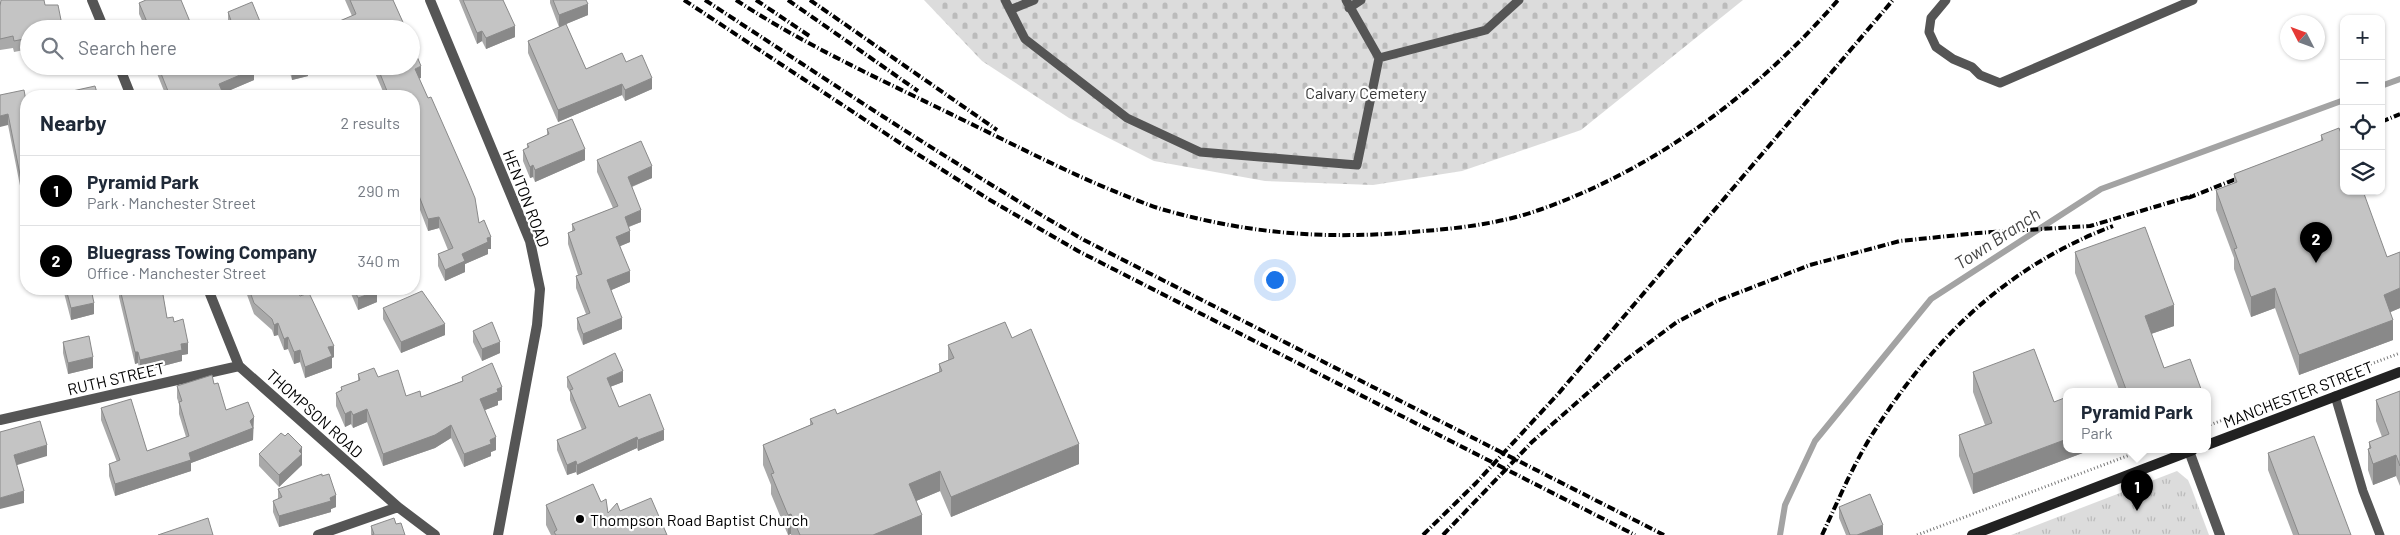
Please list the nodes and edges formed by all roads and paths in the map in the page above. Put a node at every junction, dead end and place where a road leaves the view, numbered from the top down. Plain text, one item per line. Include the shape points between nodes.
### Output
1 (92, 0) edge
2 (430, 0) edge
3 (1005, 0) edge
4 (1034, 0) edge
5 (1361, 0) edge
6 (1520, 0) edge
7 (1946, 0) edge
8 (2193, 0) edge
9 (1348, 4) edge
10 (1010, 10) junction
11 (100, 20) edge
12 (1379, 58) junction
13 (123, 75) edge
14 (129, 90) edge
15 (210, 295) edge
16 (2400, 353) edge
17 (239, 366) junction
18 (2400, 372) edge
19 (2335, 396) junction
20 (0, 420) edge
21 (2211, 424) edge
22 (2211, 442) edge
23 (2135, 453) edge
24 (2186, 453) edge
25 (2192, 453) edge
26 (398, 506) junction
27 (318, 535) edge
28 (435, 535) edge
29 (498, 535) edge
30 (1917, 535) edge
31 (1972, 535) edge
32 (2220, 535) edge
33 (2380, 535) edge

1 - 11 street
2 - 29 street, HENTON ROAD via 526,232 540,289 537,325
3 - 10 lane
4 - 10 lane
5 - 9 lane
6 - 12 lane via 1486,30
7 - 8 lane via 1931,18 1929,32 1936,47 1980,75 2000,83
9 - 12 lane
10 - 12 lane via 1025,39 1127,118 1200,152 1357,165
13 - 14 street
15 - 17 street, THOMPSON ROAD
16 - 21 path
17 - 20 street, RUTH STREET
17 - 26 street, THOMPSON ROAD
18 - 19 main road, MANCHESTER STREET
19 - 22 main road, MANCHESTER STREET
19 - 33 lane via 2363,491
23 - 30 path
24 - 31 main road
25 - 32 street
26 - 27 street
26 - 28 street, THOMPSON ROAD

